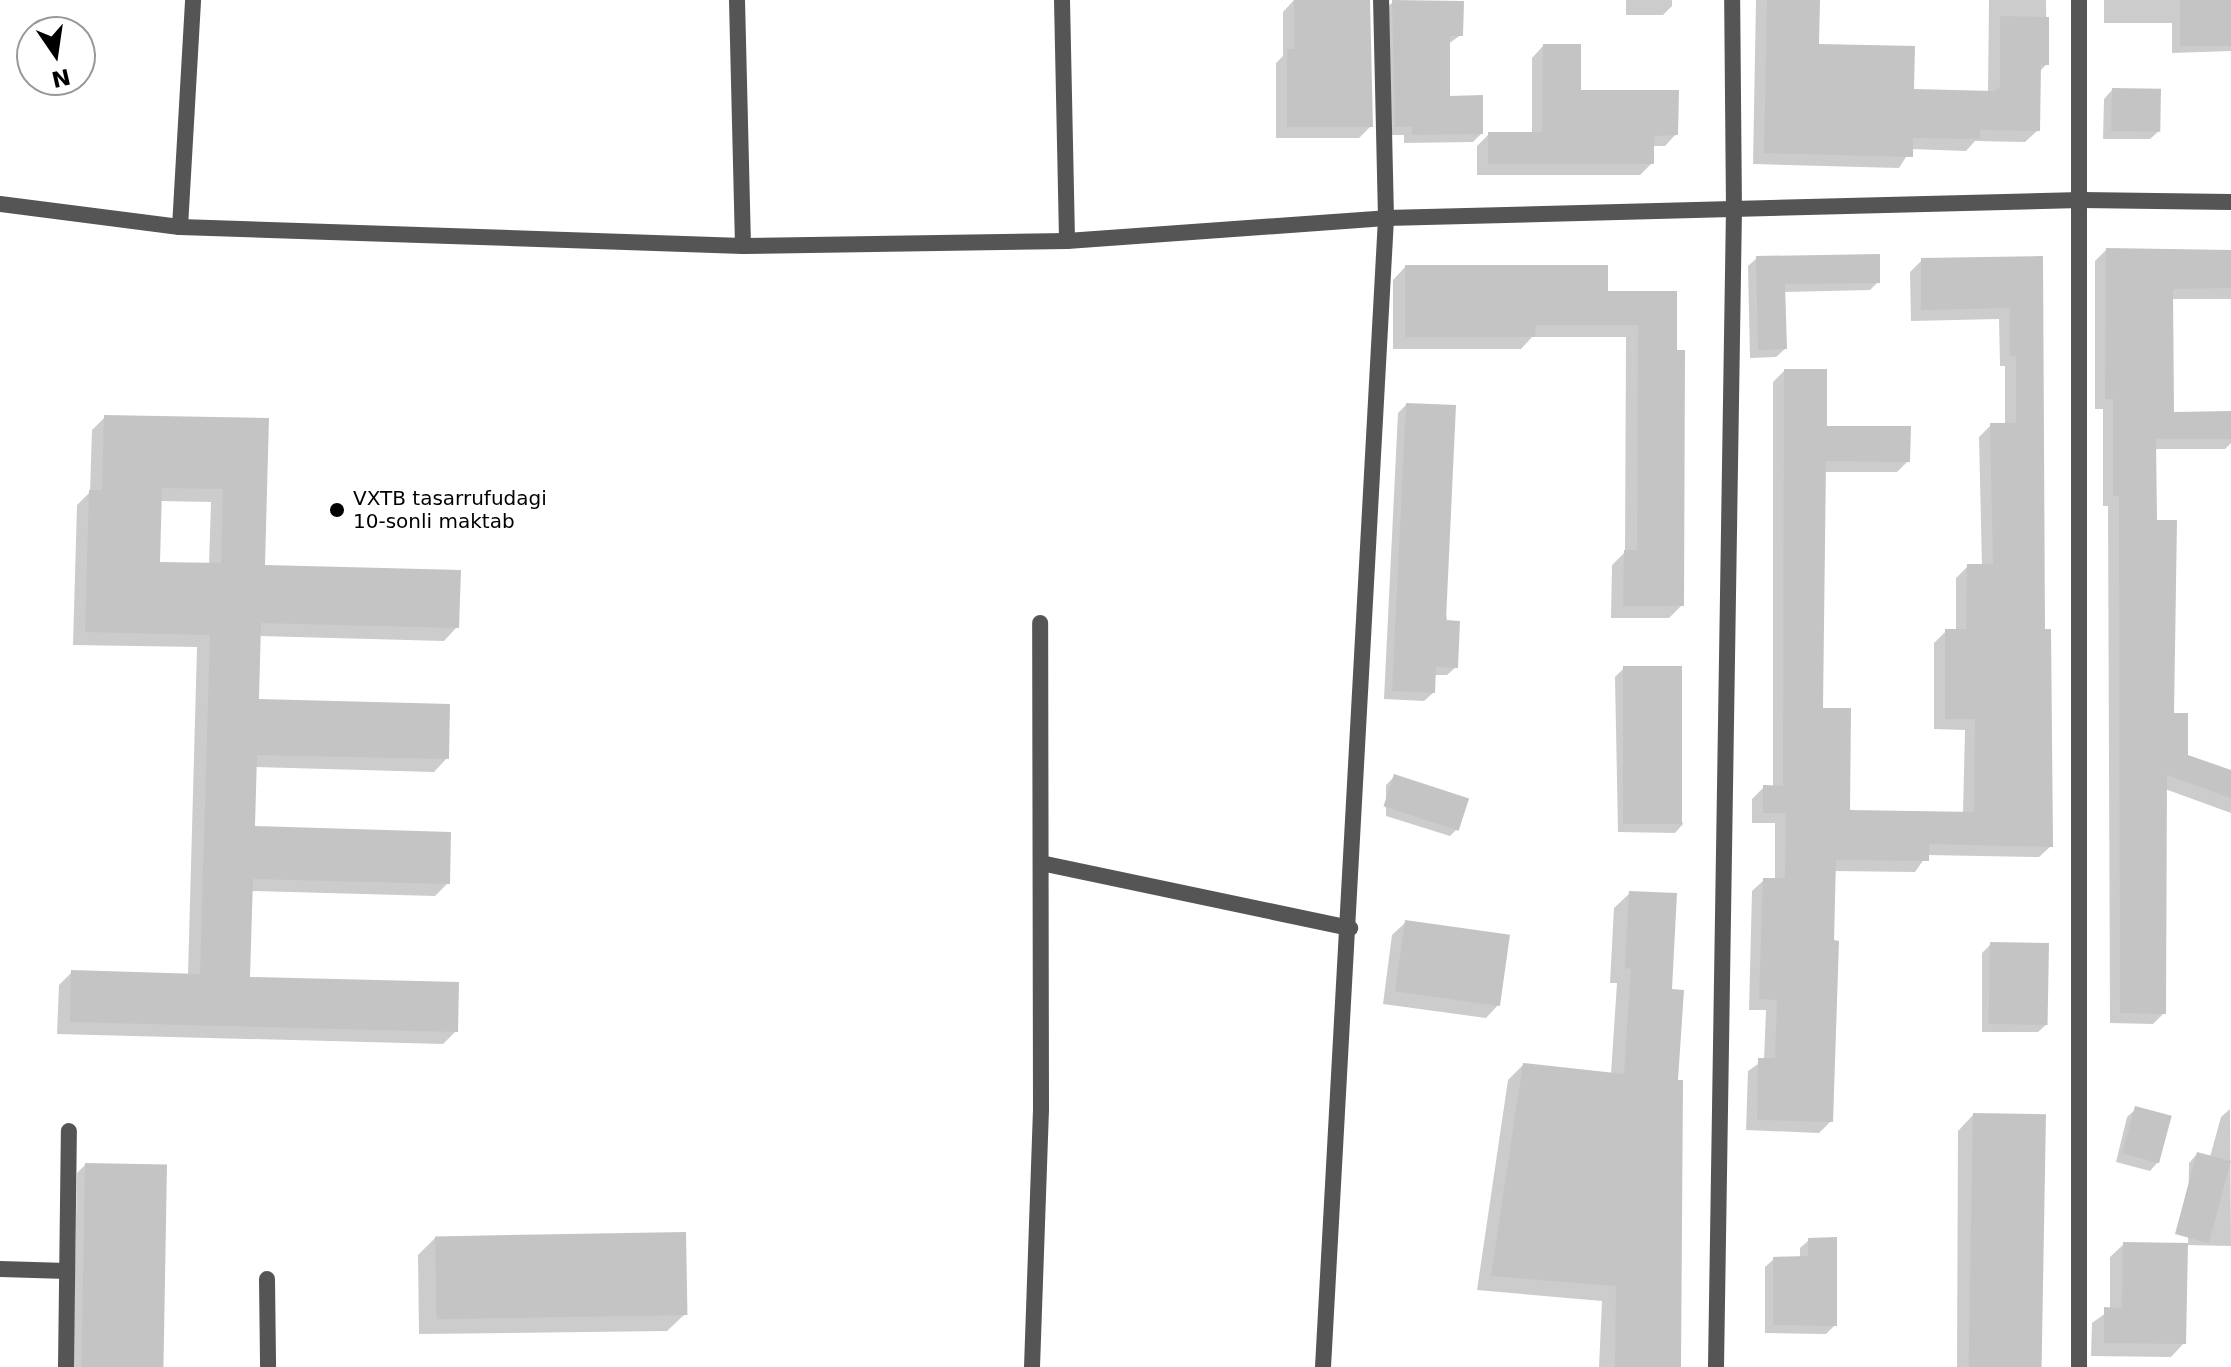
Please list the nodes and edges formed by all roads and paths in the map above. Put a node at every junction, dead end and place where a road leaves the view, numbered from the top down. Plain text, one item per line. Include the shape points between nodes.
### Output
1 (193, 0) edge
2 (737, 0) edge
3 (1062, 0) edge
4 (1381, 0) edge
5 (1732, 0) edge
6 (2079, 0) edge
7 (2081, 200) junction
8 (2231, 202) edge
9 (0, 204) edge
10 (1734, 211) junction
11 (1386, 218) junction
12 (180, 227) junction
13 (1067, 241) junction
14 (743, 246) junction
15 (1040, 623) dead end
16 (1041, 863) junction
17 (1350, 928) junction
18 (69, 1131) dead end
19 (0, 1269) edge
20 (67, 1271) junction
21 (267, 1279) dead end
22 (66, 1367) edge
23 (268, 1367) edge
24 (1032, 1367) edge
25 (1323, 1367) edge
26 (1716, 1367) edge
27 (2079, 1367) edge

1 - 12 street
2 - 14 street
3 - 13 street
4 - 11 street
5 - 10 street
6 - 7 street
7 - 8 street
7 - 10 street
7 - 27 street
9 - 12 street
10 - 11 street
10 - 26 street
11 - 13 street
11 - 17 street
12 - 14 street
13 - 14 street
15 - 16 street
16 - 17 street
16 - 24 street via 1041,1110
17 - 25 street
18 - 20 street
19 - 20 street
20 - 22 street
21 - 23 street

